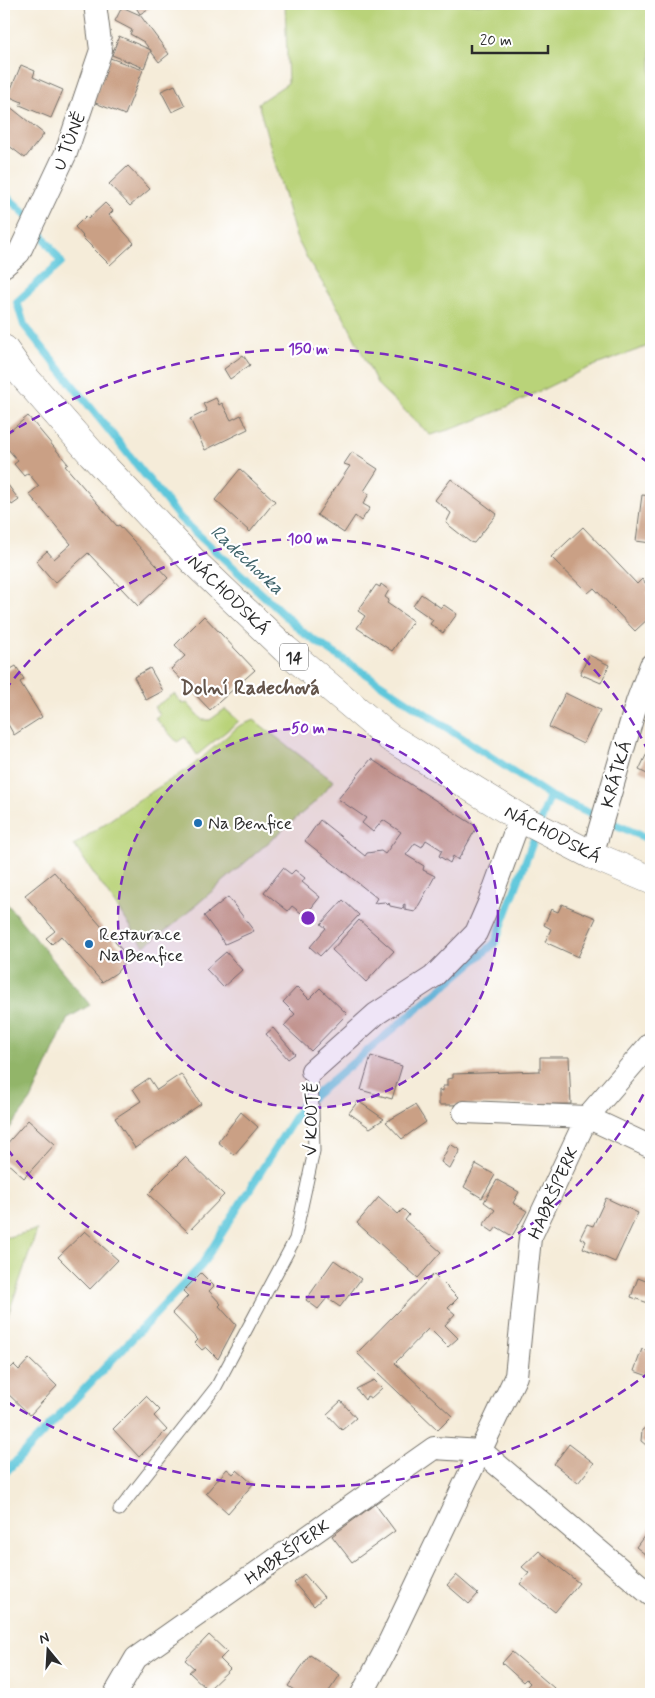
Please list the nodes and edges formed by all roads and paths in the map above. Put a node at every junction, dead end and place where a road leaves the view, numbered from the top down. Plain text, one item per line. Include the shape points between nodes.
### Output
1 (95, 4) edge
2 (4, 266) edge
3 (4, 349) edge
4 (651, 665) edge
5 (520, 818) junction
6 (592, 855) junction
7 (651, 880) edge
8 (651, 1043) edge
9 (312, 1071) joint
10 (464, 1112) dead end
11 (587, 1117) junction
12 (651, 1148) edge
13 (481, 1451) junction
14 (119, 1510) dead end
15 (651, 1595) edge
16 (115, 1694) edge
17 (362, 1694) edge

1 - 2 street, U TŮNĚ via 101,50 66,153 19,253
3 - 5 main road, NÁCHODSKÁ / 14 via 60,417 193,561 285,649 398,744
4 - 6 street, KRÁTKÁ
5 - 6 main road, NÁCHODSKÁ / 14
5 - 9 street, V KOUTĚ via 476,933 433,977 376,1014
6 - 7 main road, NÁCHODSKÁ / 14
8 - 11 street, HABRŠPERK
9 - 14 lane, V KOUTĚ via 314,1151 295,1239 216,1387
10 - 11 street
11 - 12 street
11 - 13 street, HABRŠPERK via 530,1238 516,1376
13 - 15 street
13 - 16 street, HABRŠPERK via 434,1448 136,1658
13 - 17 street, HABRŠPERK

